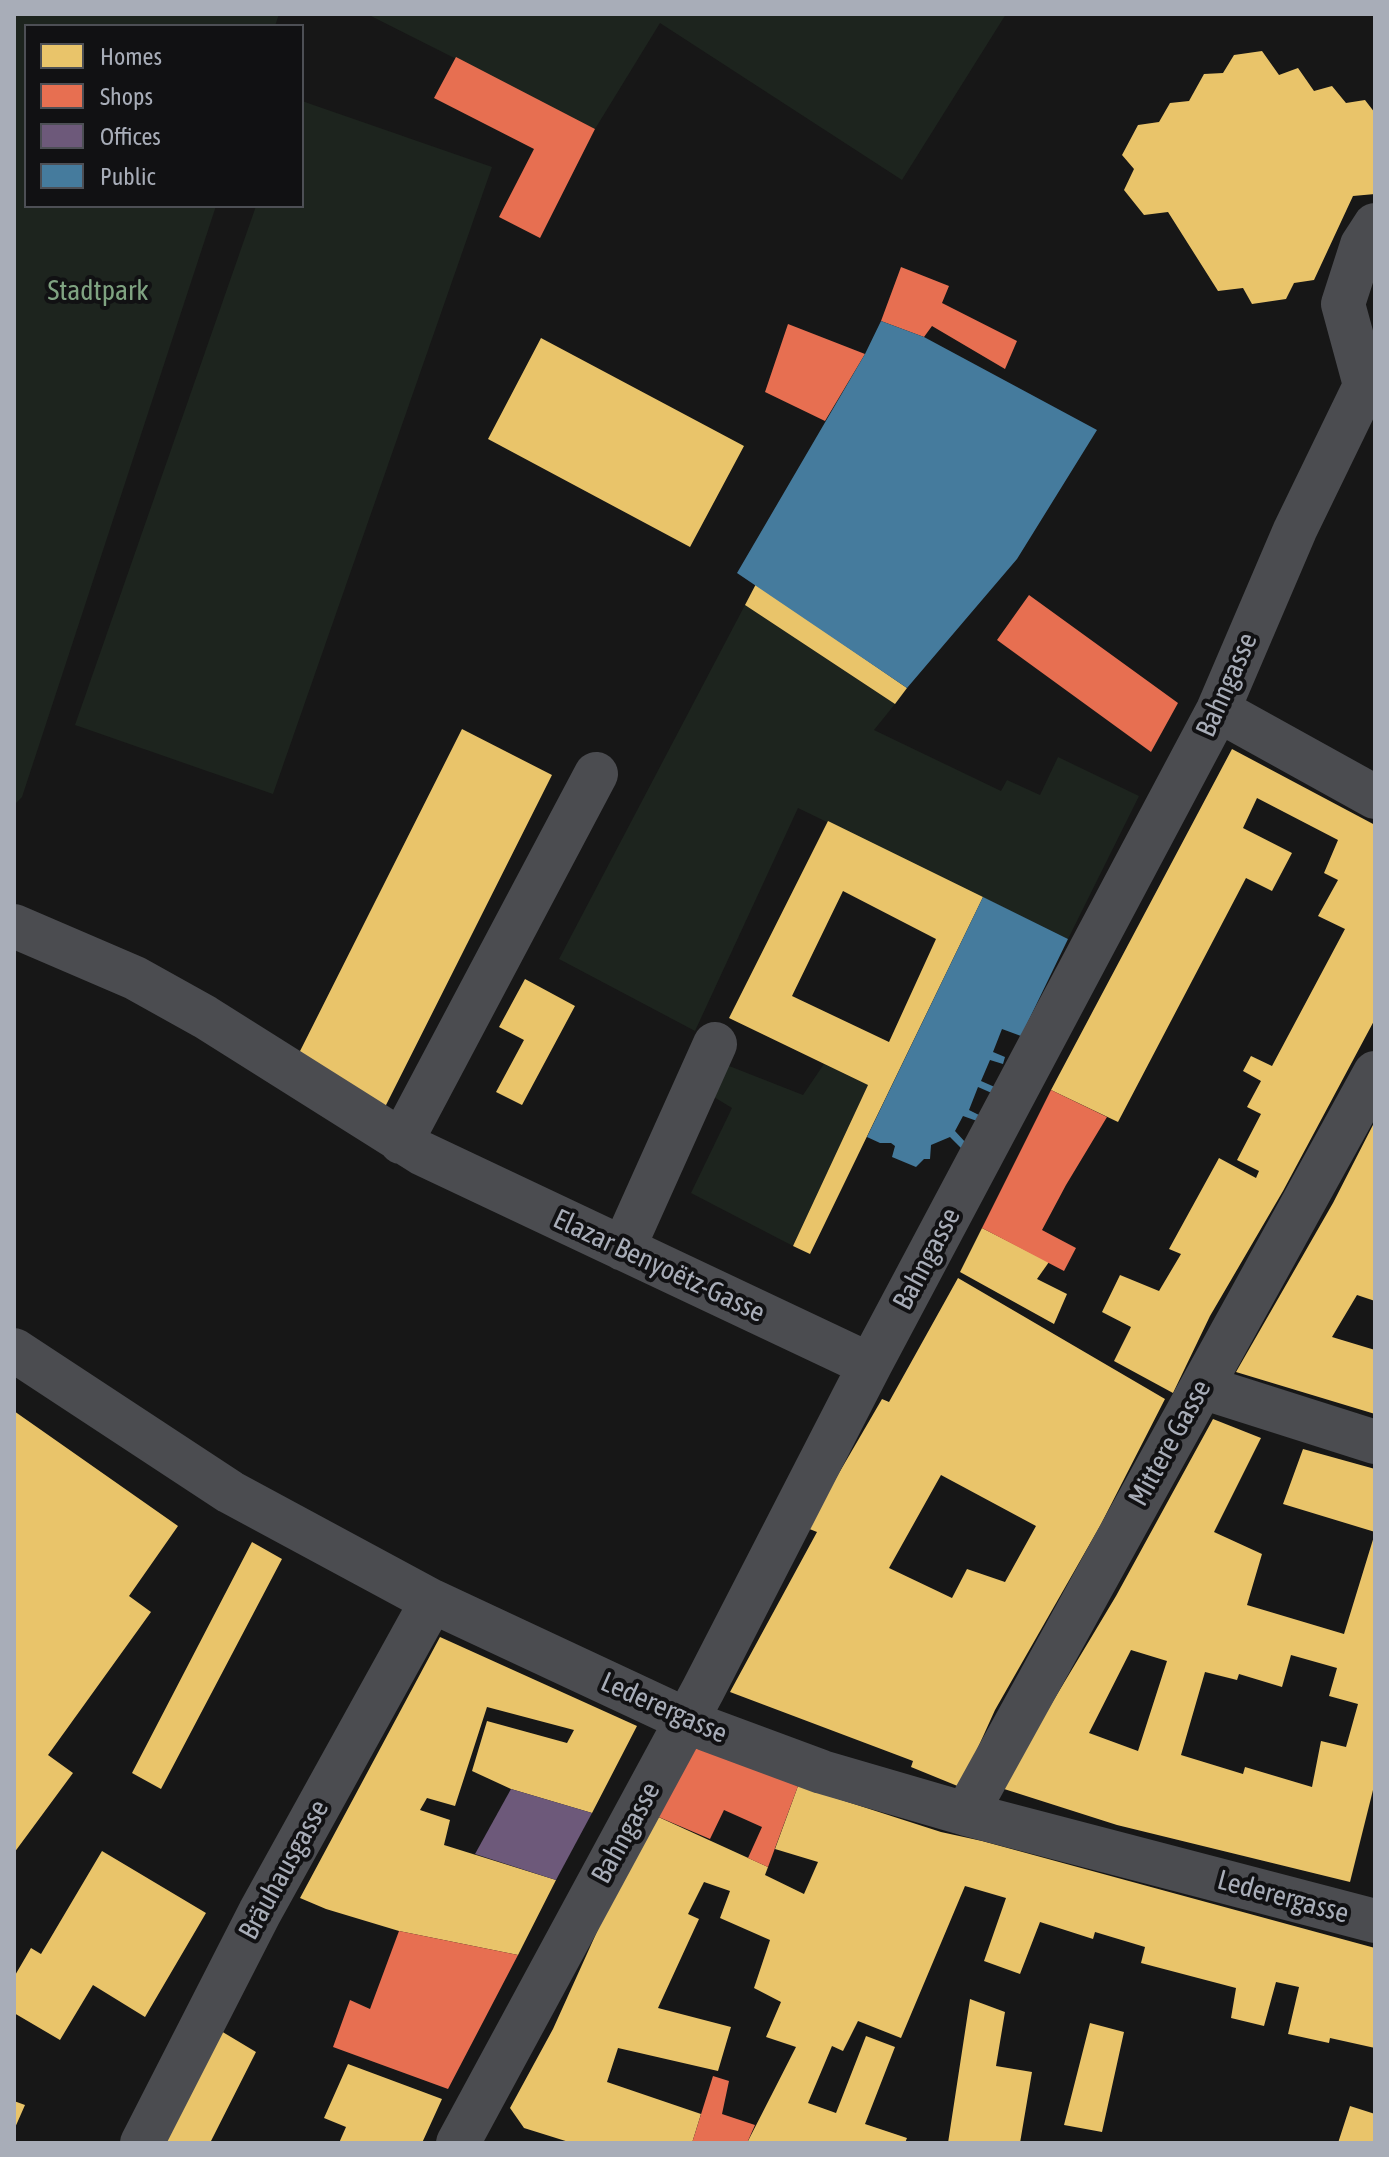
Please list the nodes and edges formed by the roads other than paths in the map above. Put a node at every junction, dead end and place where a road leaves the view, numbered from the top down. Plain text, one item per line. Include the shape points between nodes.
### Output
1 (1375, 225) edge
2 (1372, 380) edge
3 (1218, 710) junction
4 (596, 774) dead end
5 (1375, 797) edge
6 (14, 926) edge
7 (715, 1044) dead end
8 (1375, 1073) edge
9 (401, 1142) junction
10 (623, 1249) junction
11 (14, 1350) edge
12 (870, 1365) junction
13 (1202, 1387) junction
14 (1375, 1442) edge
15 (432, 1601) junction
16 (687, 1721) junction
17 (966, 1814) junction
18 (1375, 1921) edge
19 (471, 2139) edge
20 (142, 2143) edge

1 - 2 street via 1362,245 1343,304
2 - 3 street, Bahngasse via 1295,530
3 - 5 street
3 - 12 street, Bahngasse
4 - 9 street
6 - 9 street, Elazar Benyoëtz-Gasse via 135,978 194,1010
7 - 10 street
8 - 13 street, Mittere Gasse
9 - 10 street, Elazar Benyoëtz-Gasse
10 - 12 street, Elazar Benyoëtz-Gasse
11 - 15 street, Lederergasse via 230,1492
12 - 16 street, Bahngasse
13 - 14 street
13 - 17 street, Mittere Gasse
15 - 16 street, Lederergasse
15 - 20 street, Bräuhausgasse via 260,1912
16 - 17 street, Lederergasse via 822,1772
16 - 19 street, Bahngasse
17 - 18 street, Lederergasse

